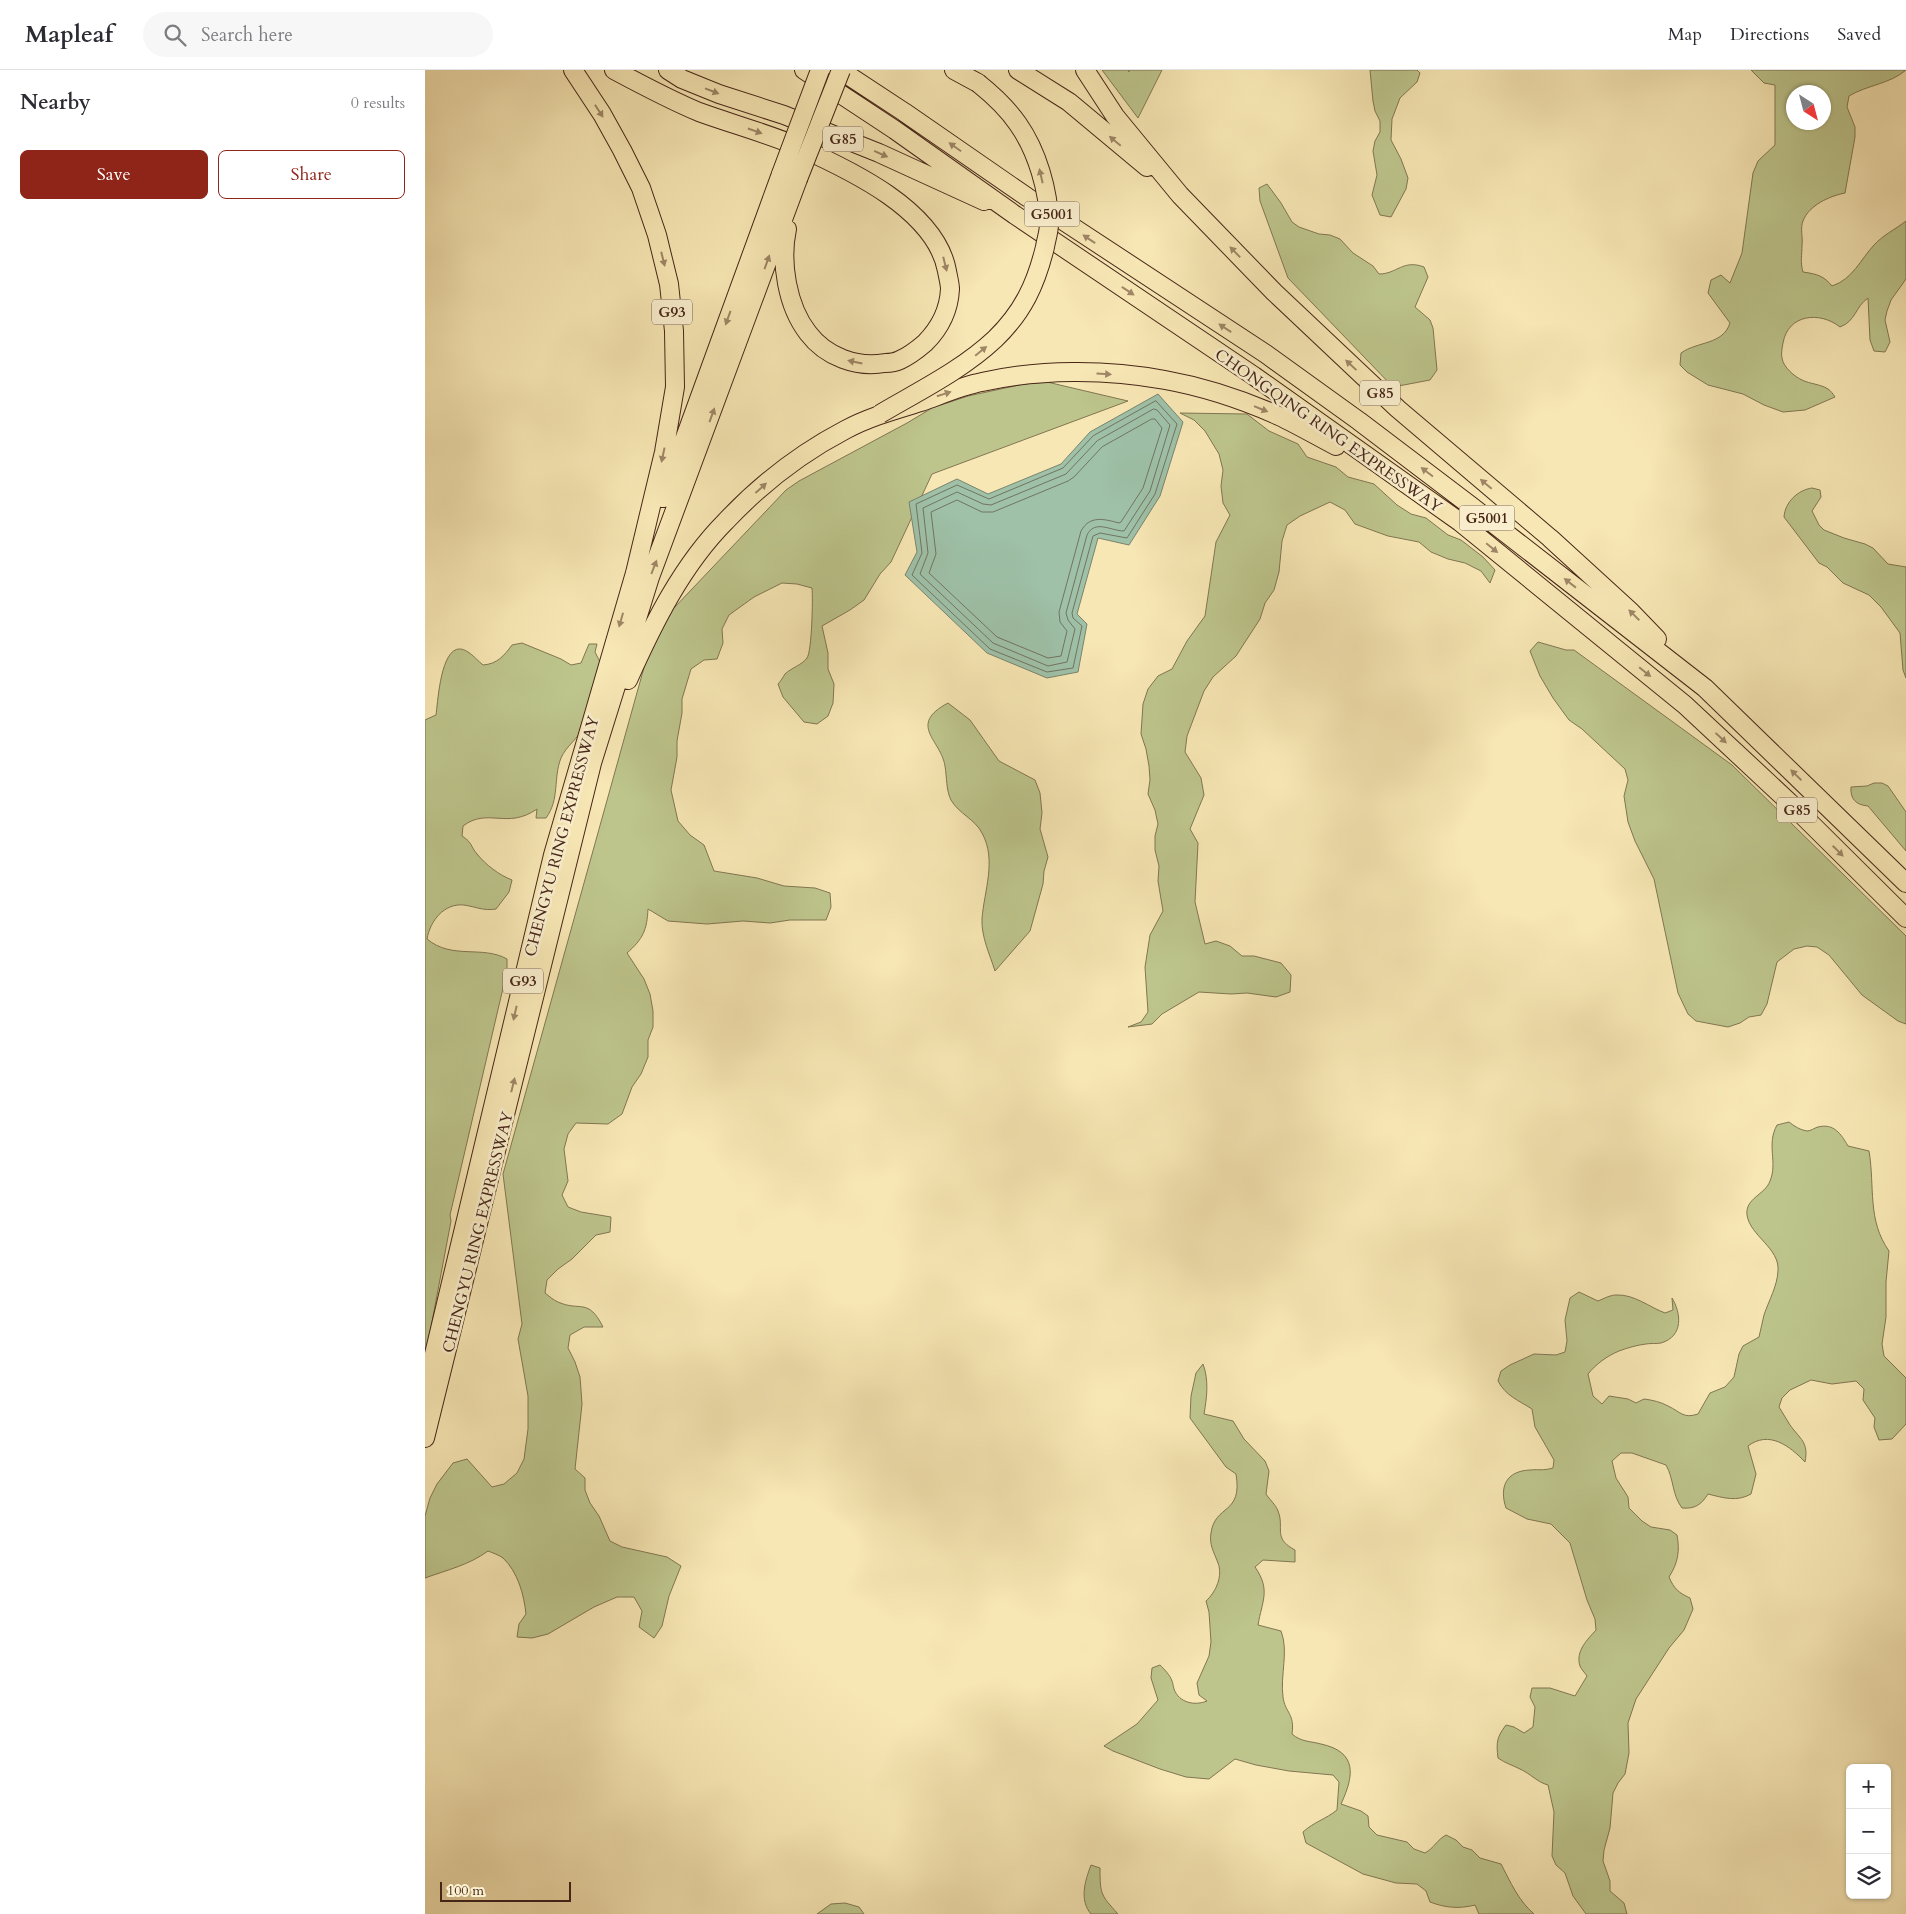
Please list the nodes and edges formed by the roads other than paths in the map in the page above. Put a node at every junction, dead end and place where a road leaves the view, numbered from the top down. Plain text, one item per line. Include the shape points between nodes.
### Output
1 (573, 70) edge
2 (614, 70) edge
3 (669, 70) edge
4 (804, 70) edge
5 (820, 70) edge
6 (840, 70) edge
7 (954, 70) edge
8 (1018, 70) edge
9 (1085, 70) edge
10 (798, 179) junction
11 (1180, 195) junction
12 (1015, 215) junction
13 (881, 414) junction
14 (1404, 482) junction
15 (635, 573) junction
16 (1705, 688) junction
17 (592, 763) junction
18 (1906, 883) edge
19 (1906, 918) edge
20 (425, 1392) edge
21 (425, 1438) edge

1 -> 15 highway, G93 via 602,114 641,188 669,284 675,387 664,452
2 -> 10 highway via 697,111 798,146 894,198 921,223 945,260 950,289 944,316 934,334 899,361 872,365 850,362 827,351 809,333 792,303 784,242
3 -> 12 highway, G85 via 681,79 879,153
4 - 12 highway, CHONGQING RING EXPRESSWAY / G5001
5 -> 15 highway, bridge
6 - 10 highway, bridge
16 -> 6 highway, CHONGQING RING EXPRESSWAY / G5001 via 1427,472 1266,354
13 -> 7 highway, G93, bridge via 953,372 994,340 1015,318 1041,264 1049,226 1038,162 1019,124 999,101 978,83
11 -> 8 highway via 1069,102
9 - 11 highway, G85 via 1115,116
17 -> 10 highway via 650,577
16 -> 11 highway, G85 via 1631,612 1550,538 1398,409 1274,292
12 -> 14 highway, CHONGQING RING EXPRESSWAY / G85 via 1254,376
13 -> 14 highway, bridge via 981,382 1028,375 1126,375 1208,390 1279,416
17 -> 13 highway, G93 via 645,641 694,560 725,521 771,479 807,453 845,430
14 -> 19 highway, CHONGQING RING EXPRESSWAY / G85 via 1460,522 1685,705
15 -> 20 highway, CHENGYU RING EXPRESSWAY / G93 via 553,854
18 -> 16 highway, CHONGQING RING EXPRESSWAY / G85
21 -> 17 highway, CHENGYU RING EXPRESSWAY / G93

